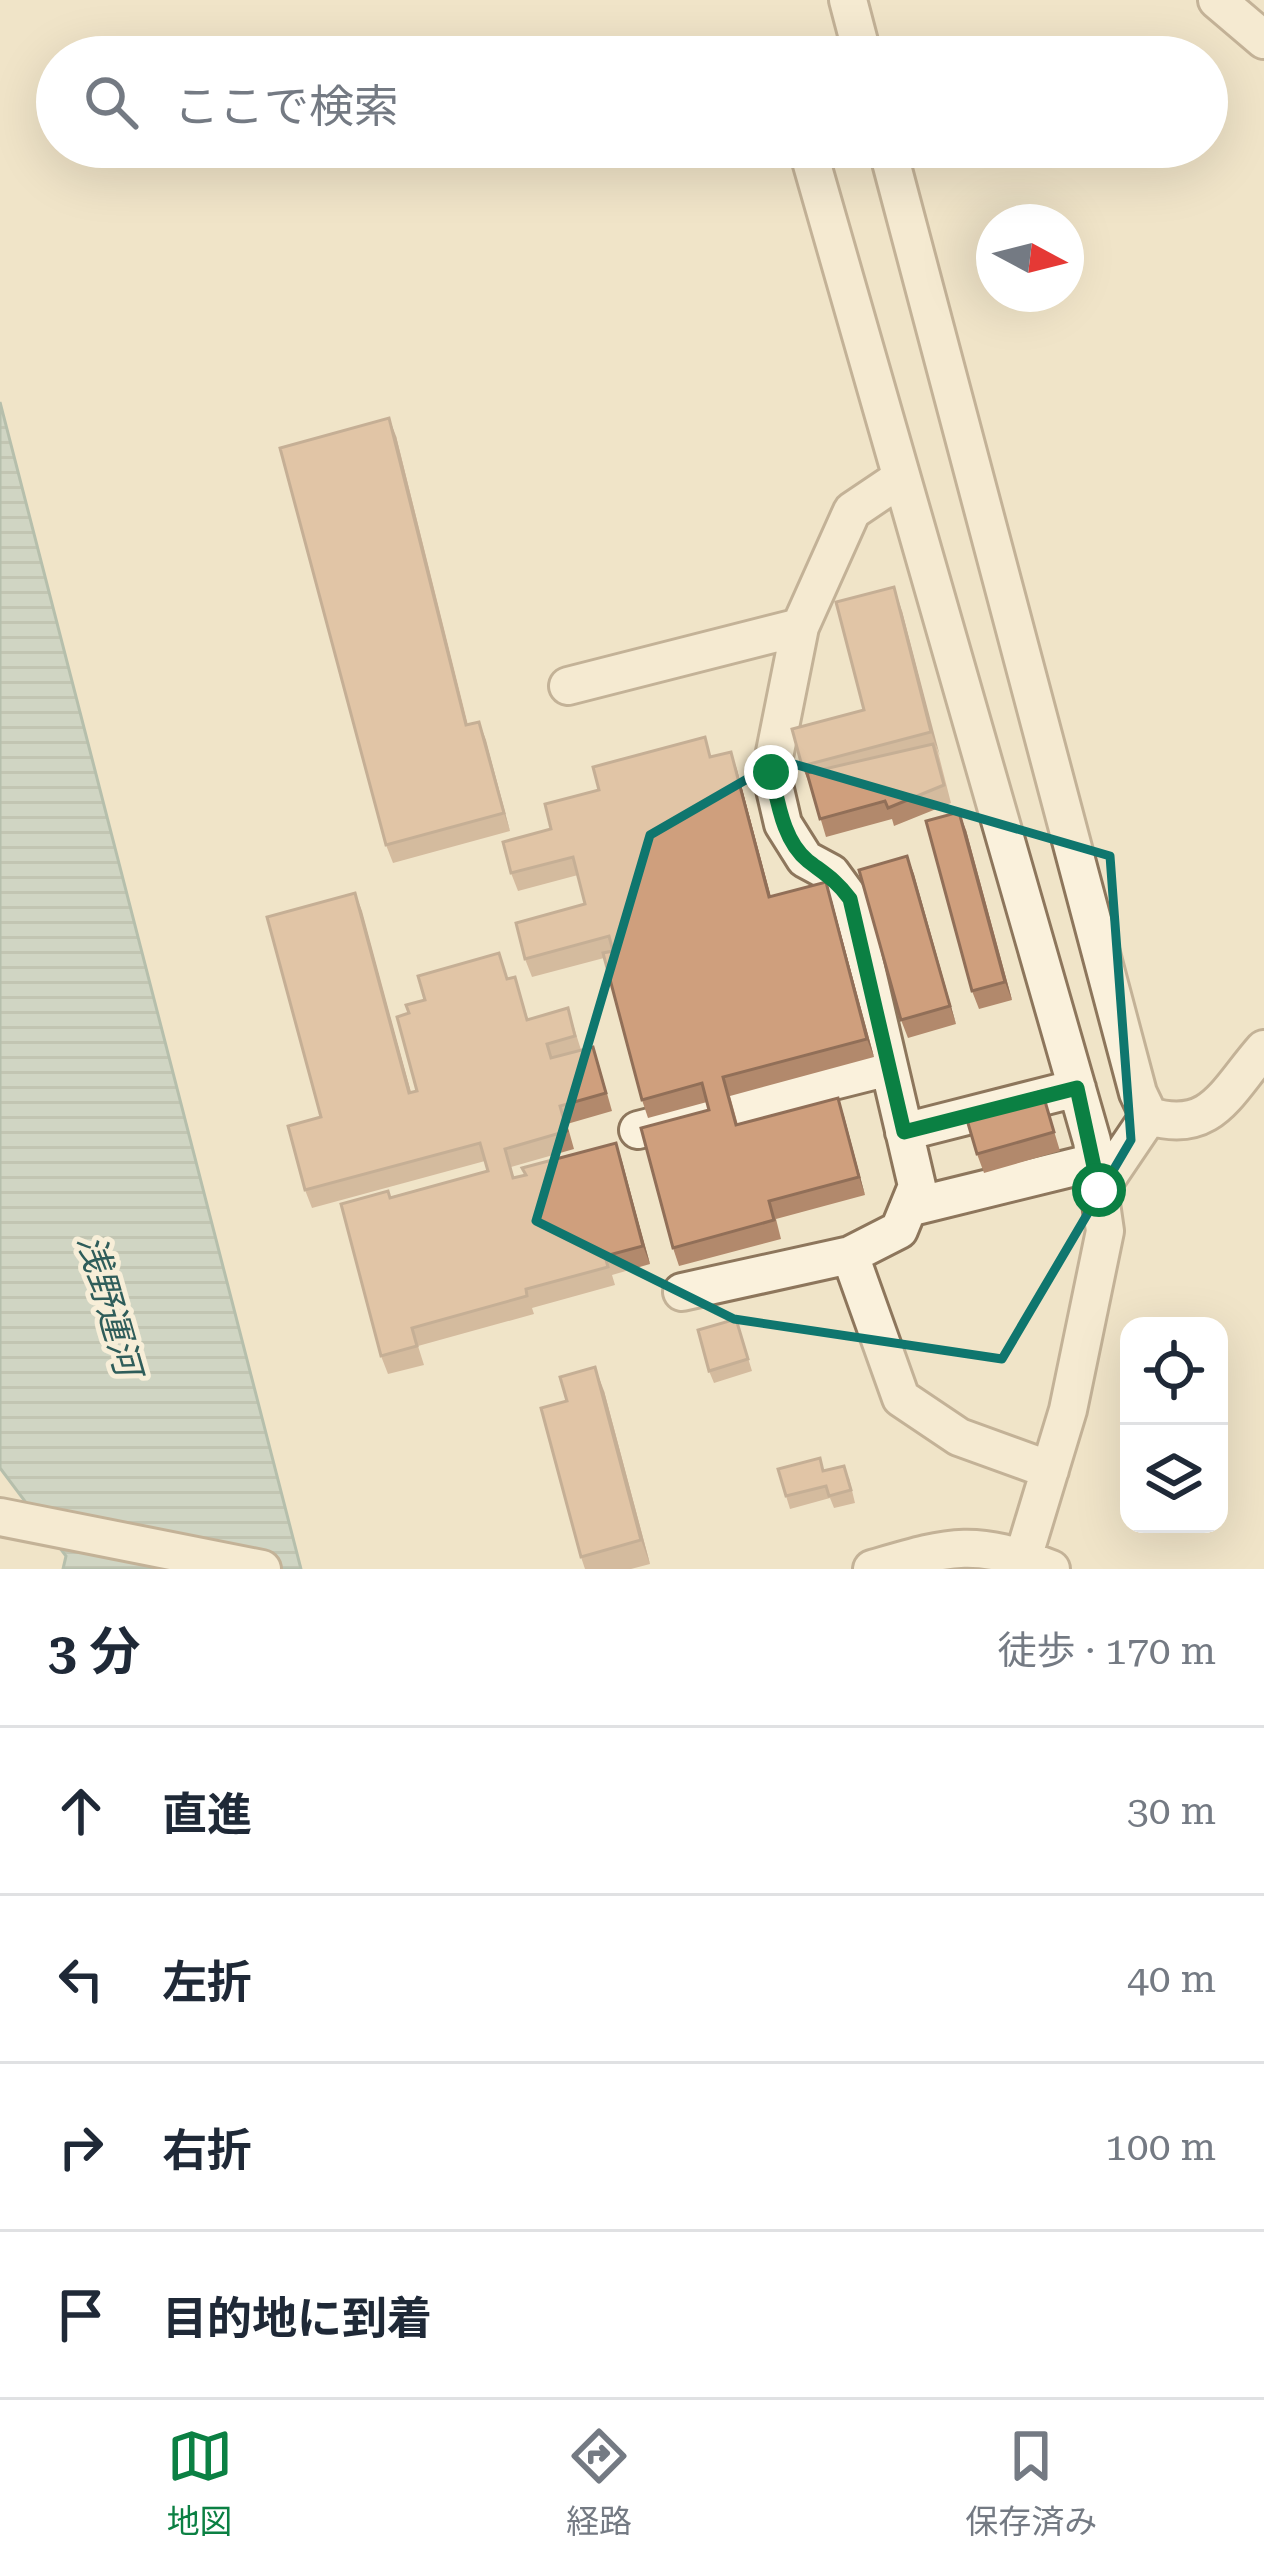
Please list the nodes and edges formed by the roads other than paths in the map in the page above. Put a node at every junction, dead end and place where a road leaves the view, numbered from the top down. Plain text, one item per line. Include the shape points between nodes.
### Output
1 (848, 0) edge
2 (1217, 0) edge
3 (857, 36) edge
4 (1264, 40) edge
5 (813, 168) edge
6 (893, 168) edge
7 (901, 478) junction
8 (800, 627) junction
9 (568, 686) dead end
10 (1264, 1049) edge
11 (890, 1067) junction
12 (1077, 1088) junction
13 (1150, 1116) junction
14 (638, 1130) edge
15 (904, 1132) junction
16 (1097, 1176) junction
17 (908, 1208) junction
18 (850, 1255) junction
19 (682, 1292) dead end
20 (1050, 1470) junction
21 (0, 1517) edge
22 (1037, 1563) edge
23 (262, 1569) edge
24 (872, 1569) edge

1 - 3 street
2 - 4 street
5 - 7 street
6 - 13 street
7 - 8 street via 851,511
7 - 12 street
8 - 9 street
8 - 11 street via 771,772 783,824 805,859 831,874 850,899
10 - 13 street via 1204,1118 1178,1125
11 - 14 street
11 - 15 street
12 - 15 street
12 - 16 street
13 - 16 street
15 - 17 street via 917,1186
16 - 17 street
16 - 20 street via 1105,1231
17 - 18 street via 899,1230
18 - 19 street
18 - 20 street via 901,1398 959,1437
20 - 22 street
21 - 23 street
22 - 24 street via 966,1545

